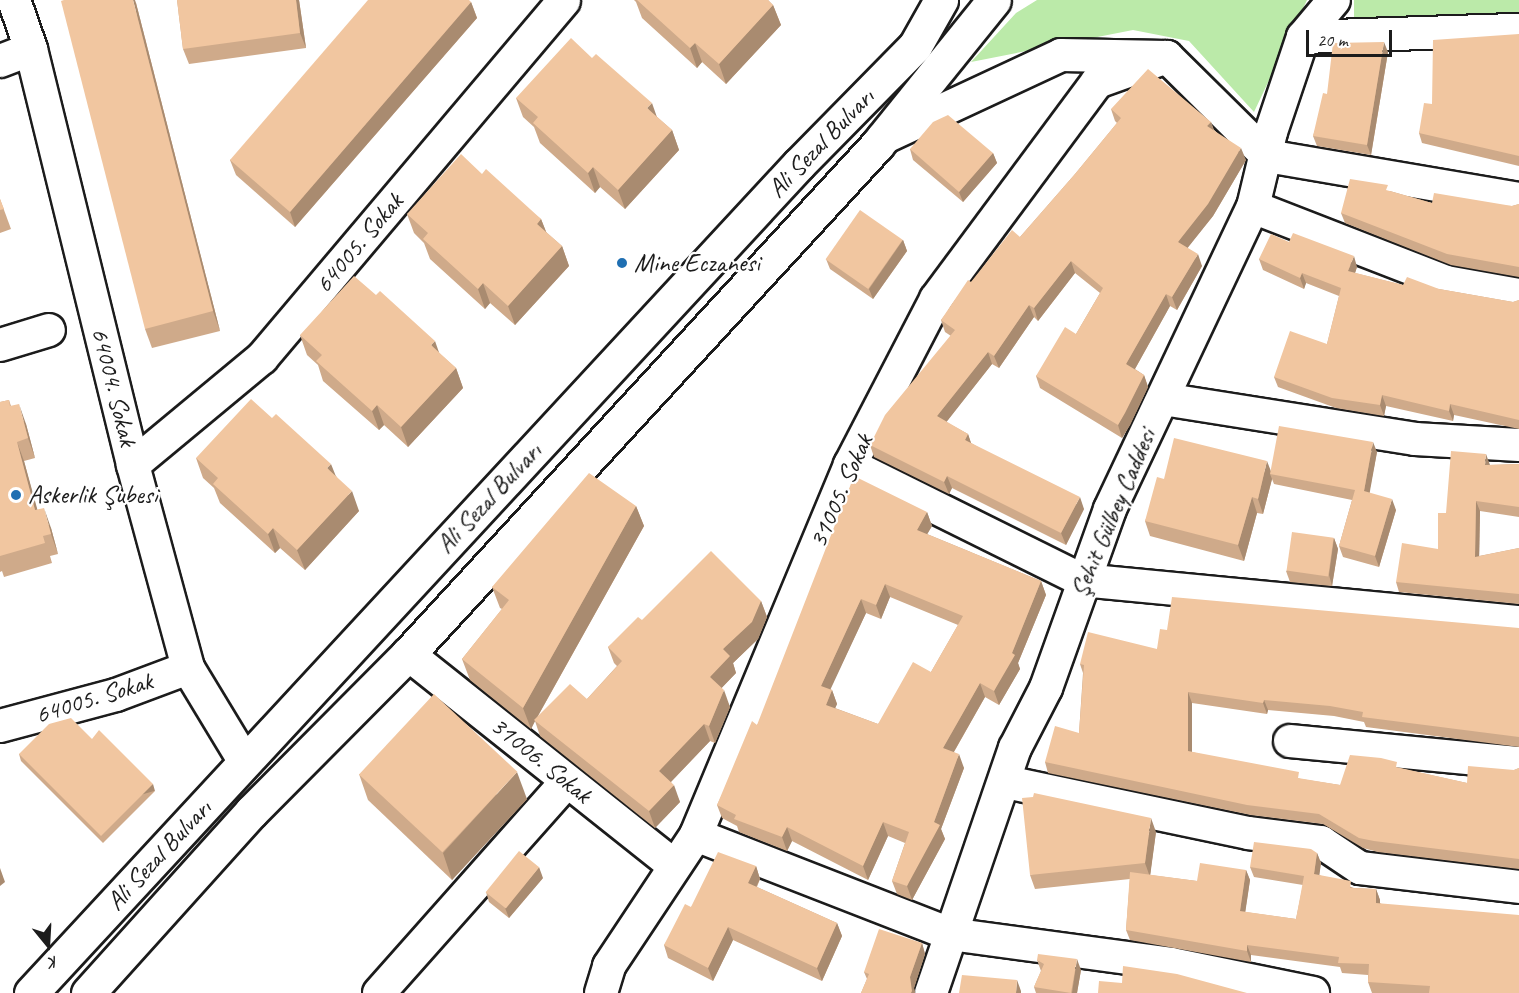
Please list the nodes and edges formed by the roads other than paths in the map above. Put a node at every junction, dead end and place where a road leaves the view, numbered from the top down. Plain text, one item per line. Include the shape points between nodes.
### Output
1 (14, 0) edge
2 (564, 0) edge
3 (941, 0) edge
4 (993, 0) edge
5 (1334, 0) edge
6 (1519, 30) edge
7 (1303, 37) junction
8 (31, 49) junction
9 (1167, 57) junction
10 (0, 61) edge
11 (883, 138) junction
12 (1267, 156) junction
13 (1519, 200) edge
14 (1253, 207) junction
15 (1519, 295) edge
16 (49, 330) dead end
17 (0, 345) edge
18 (1163, 399) junction
19 (1519, 445) edge
20 (133, 465) junction
21 (850, 465) junction
22 (1082, 580) junction
23 (1519, 622) edge
24 (408, 654) junction
25 (188, 668) junction
26 (0, 726) edge
27 (1290, 741) dead end
28 (245, 762) junction
29 (1519, 763) edge
30 (567, 781) junction
31 (1006, 782) junction
32 (696, 836) junction
33 (674, 865) junction
34 (1519, 887) edge
35 (950, 934) junction
36 (31, 993) edge
37 (88, 993) edge
38 (379, 993) edge
39 (601, 993) edge
40 (931, 993) edge
41 (1313, 993) edge

1 - 8 street, 64004. Sokak
2 - 20 street, 64005. Sokak via 262,358
3 - 28 main road, Ali Sezal Bulvarı via 915,46 799,164
4 - 11 main road, Ali Sezal Bulvarı
5 - 7 street
6 - 7 street
7 - 12 street, Şehit Gülbey Caddesi
8 - 10 street
8 - 20 street, 64004. Sokak
9 - 11 street via 1061,55
9 - 12 street
9 - 21 street, 31005. Sokak via 1097,82 936,299
11 - 24 main road, Ali Sezal Bulvarı
12 - 13 street
12 - 14 street, Şehit Gülbey Caddesi
14 - 15 street via 1446,282
14 - 18 street, Şehit Gülbey Caddesi
16 - 17 street
18 - 19 street via 1415,439
18 - 22 street, Şehit Gülbey Caddesi via 1110,509
20 - 25 street, 64004. Sokak
21 - 22 street
21 - 32 street, 31005. Sokak
22 - 23 street
22 - 31 street, Şehit Gülbey Caddesi via 1046,688 1015,748
24 - 30 street, 31006. Sokak
24 - 37 main road, Ali Sezal Bulvarı via 251,812
25 - 26 street, 64005. Sokak via 116,695
25 - 28 street, 64004. Sokak
27 - 29 street
28 - 36 main road, Ali Sezal Bulvarı
30 - 33 street, 31006. Sokak
30 - 38 street
31 - 34 street via 1248,833 1321,842 1359,868
31 - 35 street, Şehit Gülbey Caddesi
32 - 33 street, 31005. Sokak
32 - 35 street
33 - 39 street, 31005. Sokak via 609,966
35 - 40 street, Şehit Gülbey Caddesi
35 - 41 street via 1171,964

